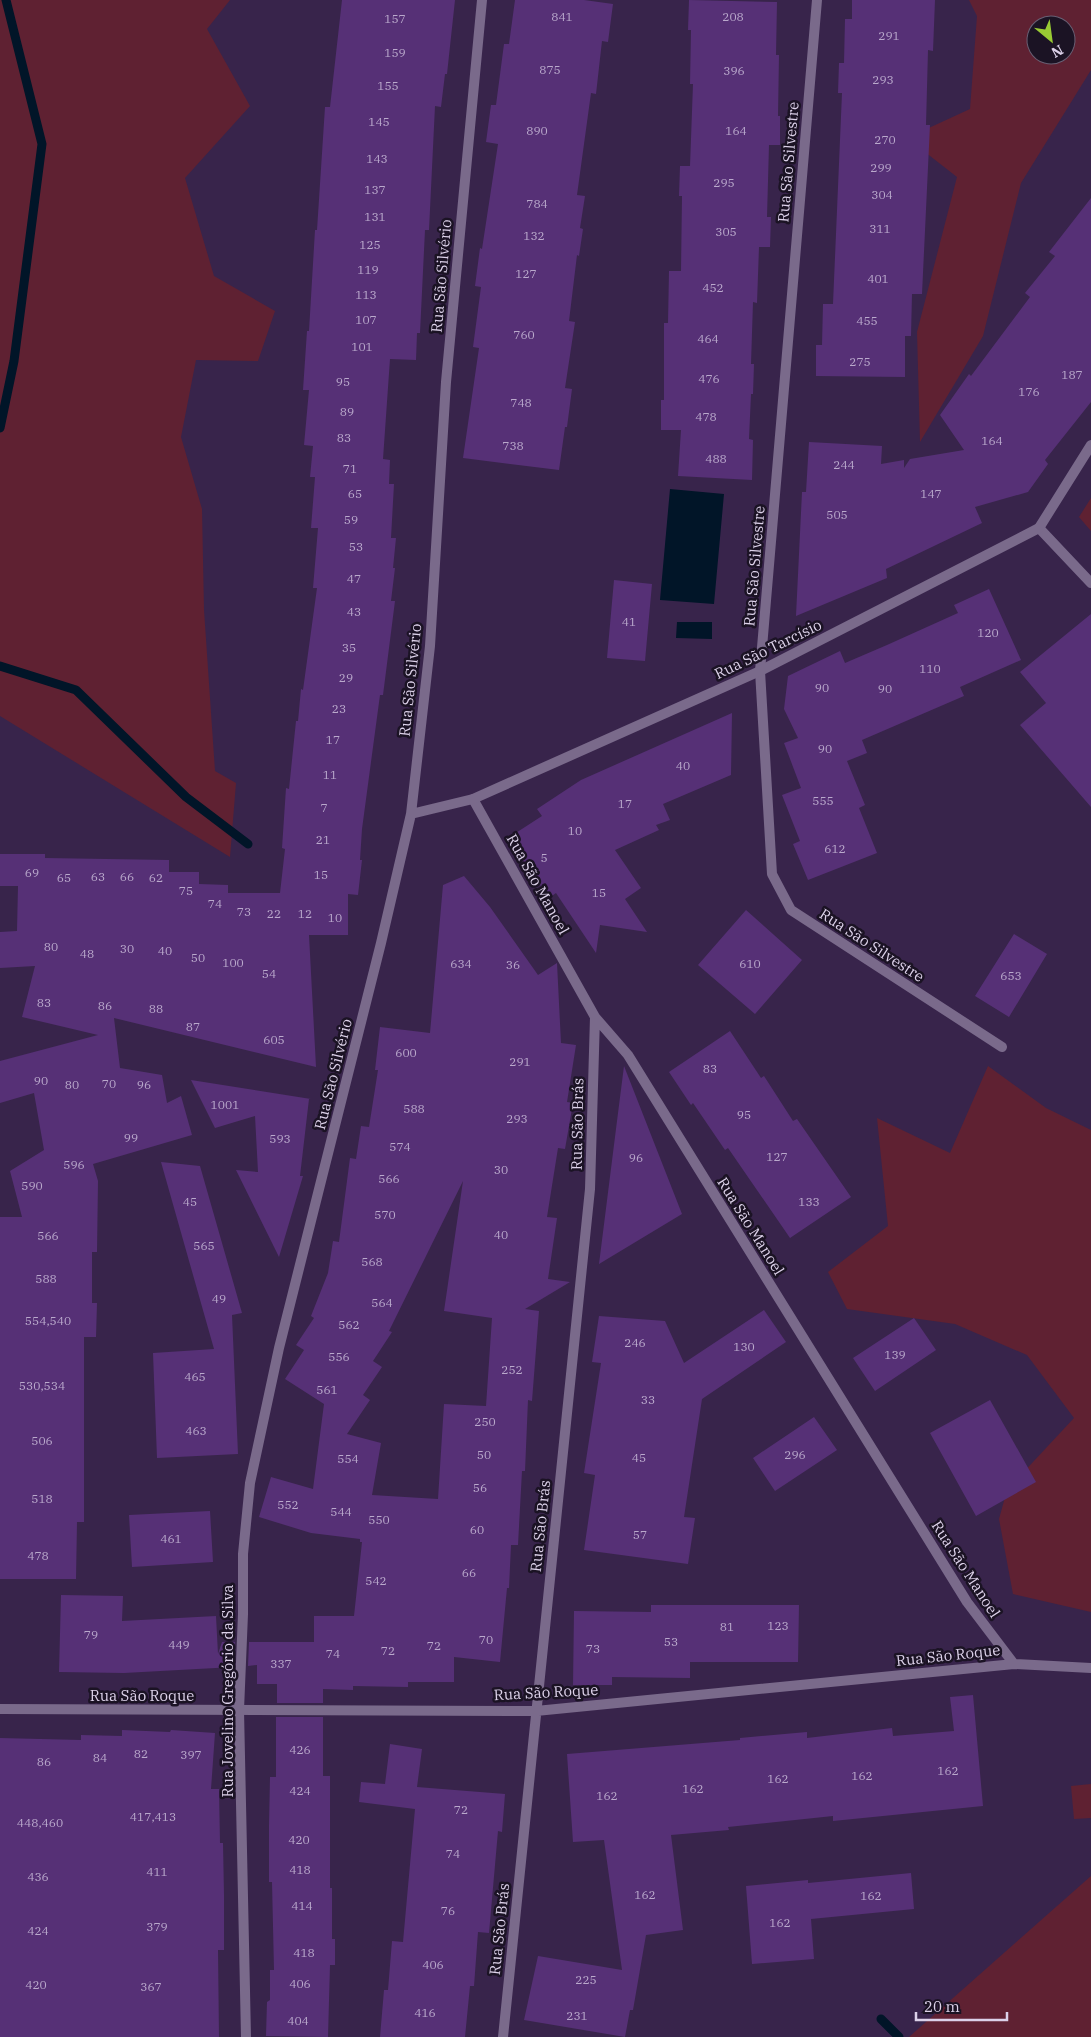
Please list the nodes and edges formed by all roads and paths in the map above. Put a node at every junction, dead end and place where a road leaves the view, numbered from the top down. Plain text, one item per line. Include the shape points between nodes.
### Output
1 (482, 0) edge
2 (817, 0) edge
3 (1091, 445) edge
4 (1039, 528) junction
5 (1091, 584) edge
6 (760, 671) junction
7 (474, 799) junction
8 (411, 814) junction
9 (594, 1017) junction
10 (1002, 1047) dead end
11 (279, 1348) joint
12 (1014, 1664) junction
13 (1091, 1668) edge
14 (0, 1709) edge
15 (239, 1710) junction
16 (536, 1711) junction
17 (246, 2037) edge
18 (503, 2037) edge

1 - 8 street, Rua São Silvério via 446,382 430,646
2 - 6 street, Rua São Silvestre
3 - 4 street
4 - 5 street
4 - 6 street, Rua São Tarcísio
6 - 7 street, Rua São Tarcísio
6 - 10 street, Rua São Silvestre via 772,874 791,910
7 - 8 street, Rua São Tarcísio
7 - 9 street, Rua São Manoel
8 - 11 street, Rua São Silvério
9 - 12 street, Rua São Manoel via 628,1055 968,1602
9 - 16 street, Rua São Brás via 590,1189
11 - 15 street, Rua Jovelino Gregório da Silva via 250,1483 242,1554
12 - 13 street, Rua São Roque
12 - 16 street, Rua São Roque
14 - 15 street, Rua São Roque
15 - 16 street, Rua São Roque
15 - 17 street, Rua Jovelino Gregório da Silva
16 - 18 street, Rua São Brás

